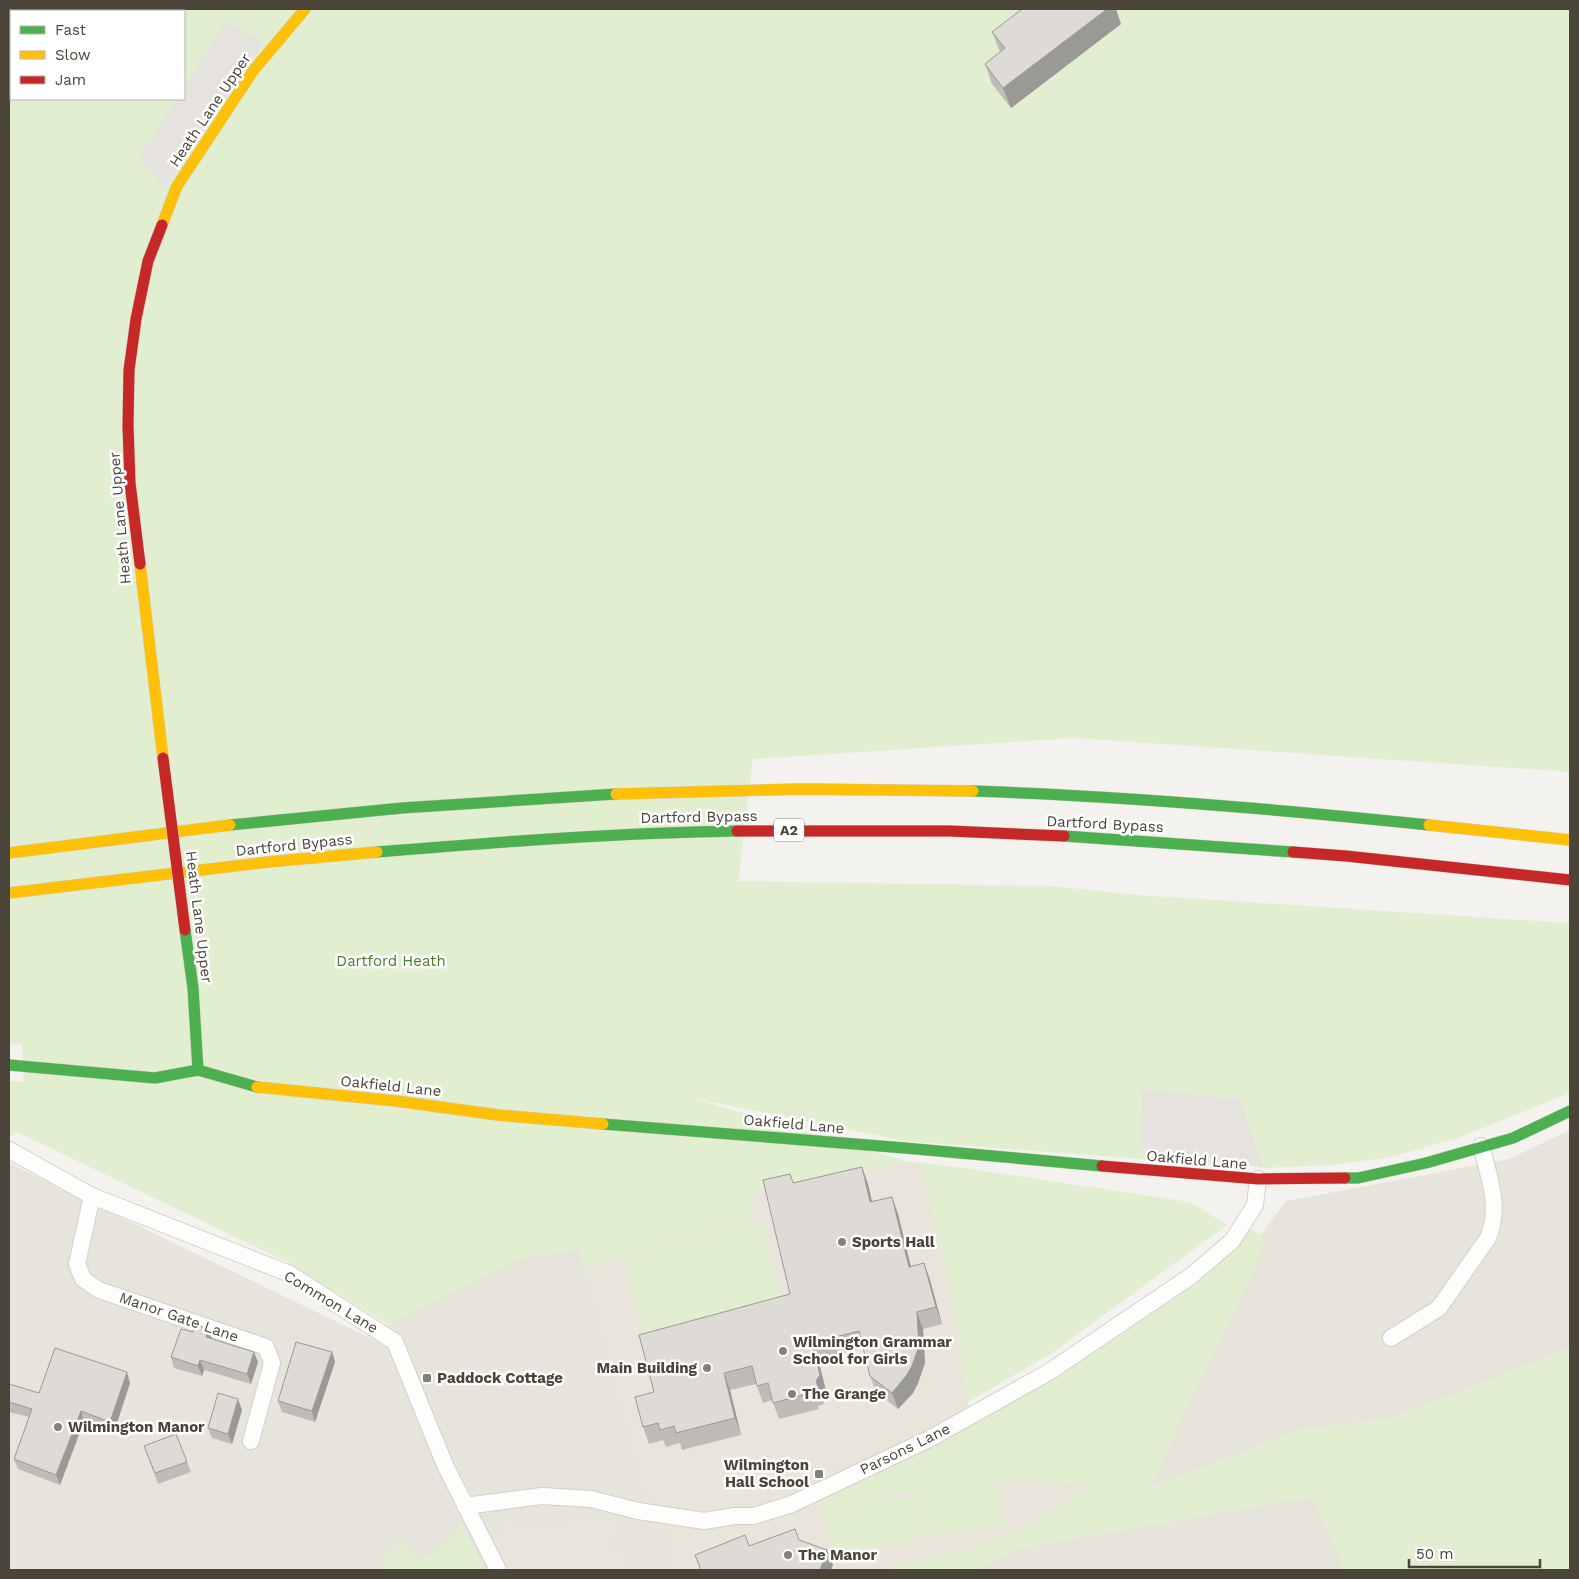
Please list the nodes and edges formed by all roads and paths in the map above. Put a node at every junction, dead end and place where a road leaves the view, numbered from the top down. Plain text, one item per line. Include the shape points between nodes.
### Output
1 (305, 9) edge
2 (1570, 840) edge
3 (9, 853) edge
4 (1570, 880) edge
5 (9, 894) edge
6 (9, 1065) edge
7 (198, 1070) junction
8 (1570, 1111) edge
9 (1480, 1146) junction
10 (9, 1150) edge
11 (1258, 1179) junction
12 (92, 1196) junction
13 (1391, 1338) dead end
14 (250, 1441) dead end
15 (464, 1506) junction
16 (498, 1570) edge

1 - 7 main road, Heath Lane Upper, bridge via 254,71 177,186 148,261 129,370 130,483 193,988
2 - 3 main road, Dartford Bypass via 1207,803 968,792 801,789 630,794 346,813
4 - 5 main road, Dartford Bypass / A2 via 1346,856 1099,838 950,831 799,830 659,832 518,840 268,862
6 - 7 main road, Oakfield Lane via 155,1078
7 - 11 main road, Oakfield Lane via 252,1087 498,1115
8 - 9 main road, Oakfield Lane via 1513,1138
9 - 11 main road, Oakfield Lane via 1426,1163 1358,1178
9 - 13 street via 1495,1208 1489,1235 1439,1308
10 - 12 street, Common Lane
11 - 15 street, Parsons Lane via 1255,1205 1232,1241 1191,1276 1049,1372 930,1438 792,1504 754,1516 704,1521 591,1499 542,1496
12 - 14 street, Manor Gate Lane via 77,1264 83,1279 99,1290 266,1347 272,1363
12 - 15 street, Common Lane via 290,1274 395,1342
15 - 16 street, Common Lane

